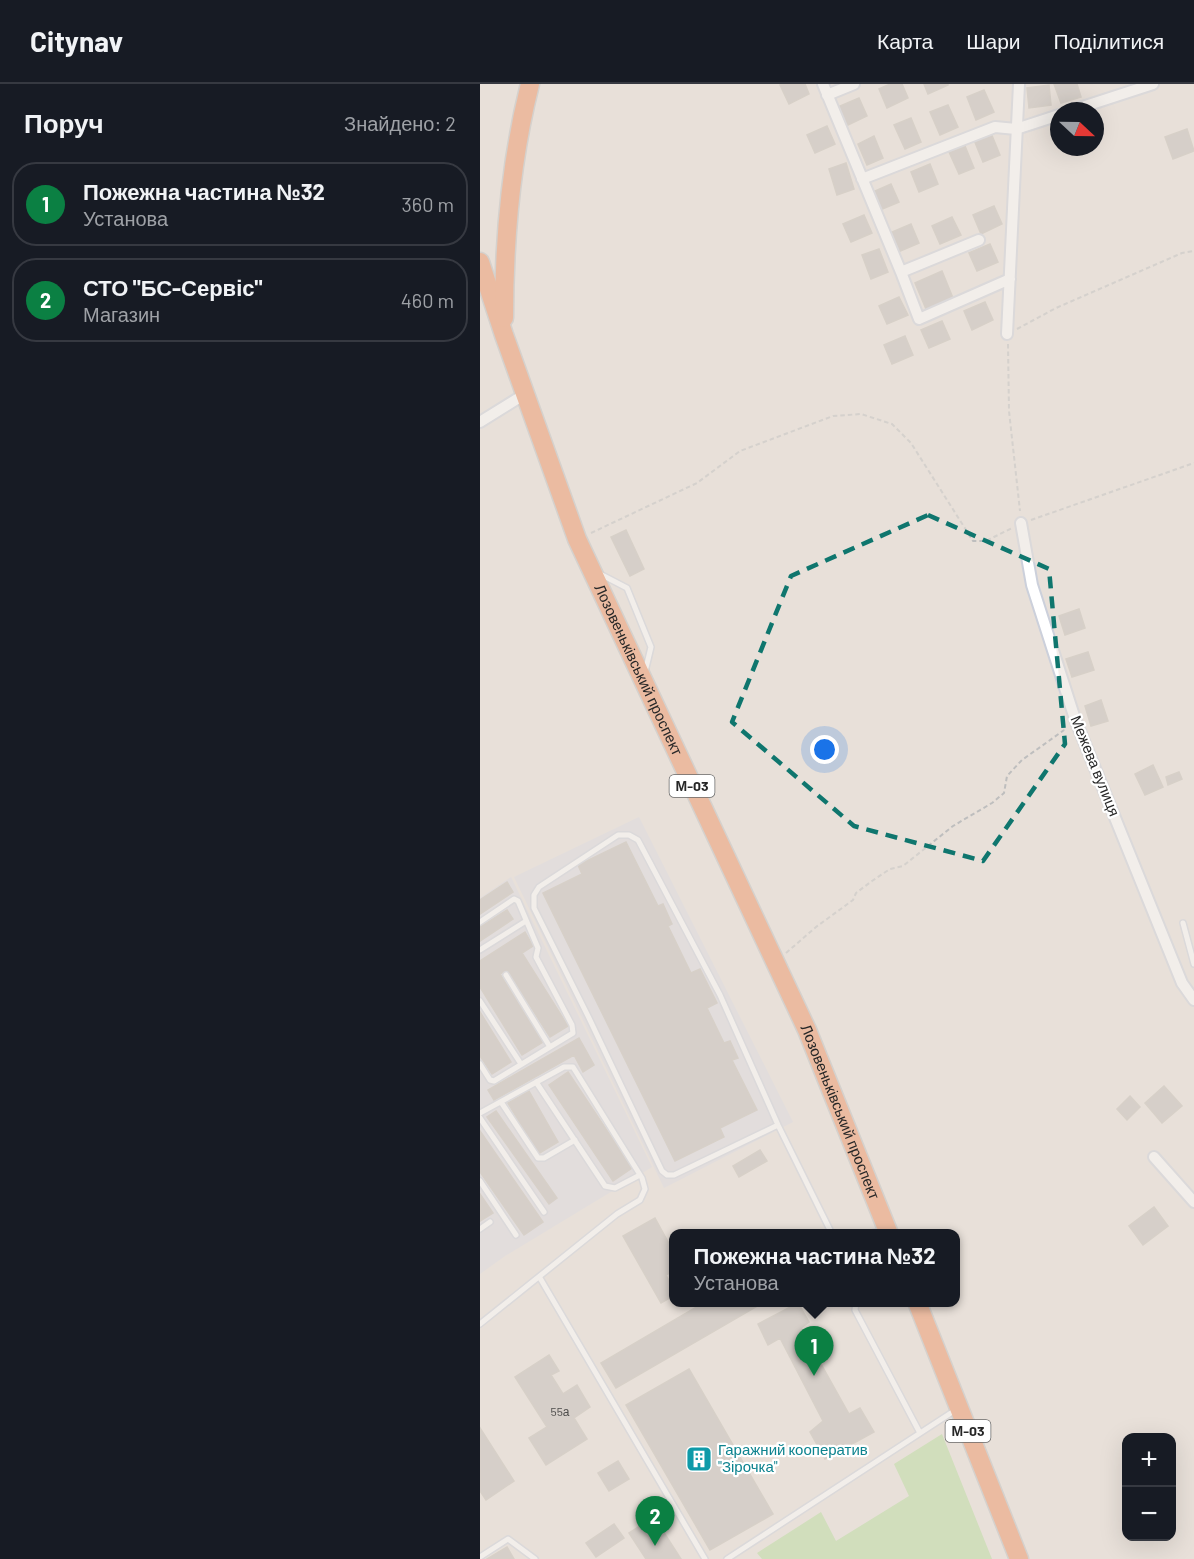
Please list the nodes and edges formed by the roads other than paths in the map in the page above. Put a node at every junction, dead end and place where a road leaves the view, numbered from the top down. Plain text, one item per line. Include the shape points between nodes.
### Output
1 (530, 84) edge
2 (823, 84) edge
3 (854, 84) edge
4 (1018, 84) edge
5 (1153, 84) edge
6 (827, 95) junction
7 (1098, 102) edge
8 (1050, 118) edge
9 (1016, 129) junction
10 (862, 179) junction
11 (979, 240) dead end
12 (480, 262) edge
13 (901, 272) junction
14 (1010, 279) junction
15 (480, 291) edge
16 (1007, 334) road end
17 (504, 335) junction
18 (525, 394) junction
19 (480, 422) edge
20 (1021, 523) road end
21 (526, 921) junction
22 (480, 922) edge
23 (1183, 923) dead end
24 (480, 950) edge
25 (1194, 964) edge
26 (506, 975) dead end
27 (1194, 1000) edge
28 (480, 1001) edge
29 (550, 1047) junction
30 (480, 1064) edge
31 (521, 1064) junction
32 (536, 1082) junction
33 (501, 1102) junction
34 (480, 1113) edge
35 (480, 1118) edge
36 (778, 1125) junction
37 (575, 1140) junction
38 (1154, 1157) dead end
39 (640, 1175) junction
40 (480, 1181) edge
41 (1194, 1202) edge
42 (544, 1212) dead end
43 (490, 1222) dead end
44 (480, 1229) edge
45 (830, 1229) edge
46 (880, 1229) edge
47 (516, 1235) dead end
48 (540, 1278) junction
49 (855, 1307) edge
50 (918, 1307) edge
51 (480, 1324) edge
52 (959, 1408) junction
53 (920, 1433) junction
54 (480, 1557) edge
55 (535, 1559) edge
56 (705, 1559) edge
57 (727, 1559) edge
58 (1018, 1559) edge

1 - 17 highway via 511,201 504,275
2 - 6 street
3 - 6 street
4 - 9 street
5 - 7 street
6 - 10 street
8 - 9 street
9 - 10 street via 995,127
9 - 14 street
10 - 13 street
11 - 13 street
12 - 17 highway, Лозовеньківський проспект / М-03
13 - 14 street via 919,319
14 - 16 street
15 - 17 highway
17 - 18 highway, Лозовеньківський проспект / М-03
18 - 19 street
18 - 46 highway, Лозовеньківський проспект / М-03 via 577,539 807,1030
20 - 27 street, Межева вулиця via 1032,585 1075,719 1182,983
21 - 22 lane via 514,899
21 - 24 lane
21 - 29 lane via 538,948 536,957 572,1025 573,1033
23 - 25 lane
26 - 29 lane
28 - 31 lane
29 - 31 lane
30 - 31 lane via 494,1081
32 - 33 lane
32 - 37 lane
32 - 39 lane via 564,1067 573,1067
33 - 34 lane
33 - 37 lane via 538,1158
35 - 42 lane
36 - 36 lane via 679,1173 669,1175 662,1171 536,913 533,899 539,887 618,835 638,840 720,995
36 - 45 lane
37 - 39 lane via 608,1188
38 - 41 street
39 - 48 lane via 645,1190 640,1200 617,1214
40 - 47 lane
43 - 44 lane
48 - 51 lane
48 - 56 lane
49 - 53 lane
50 - 52 highway, М-03
52 - 53 lane
52 - 58 highway, М-03
53 - 57 lane
54 - 55 lane via 508,1539

